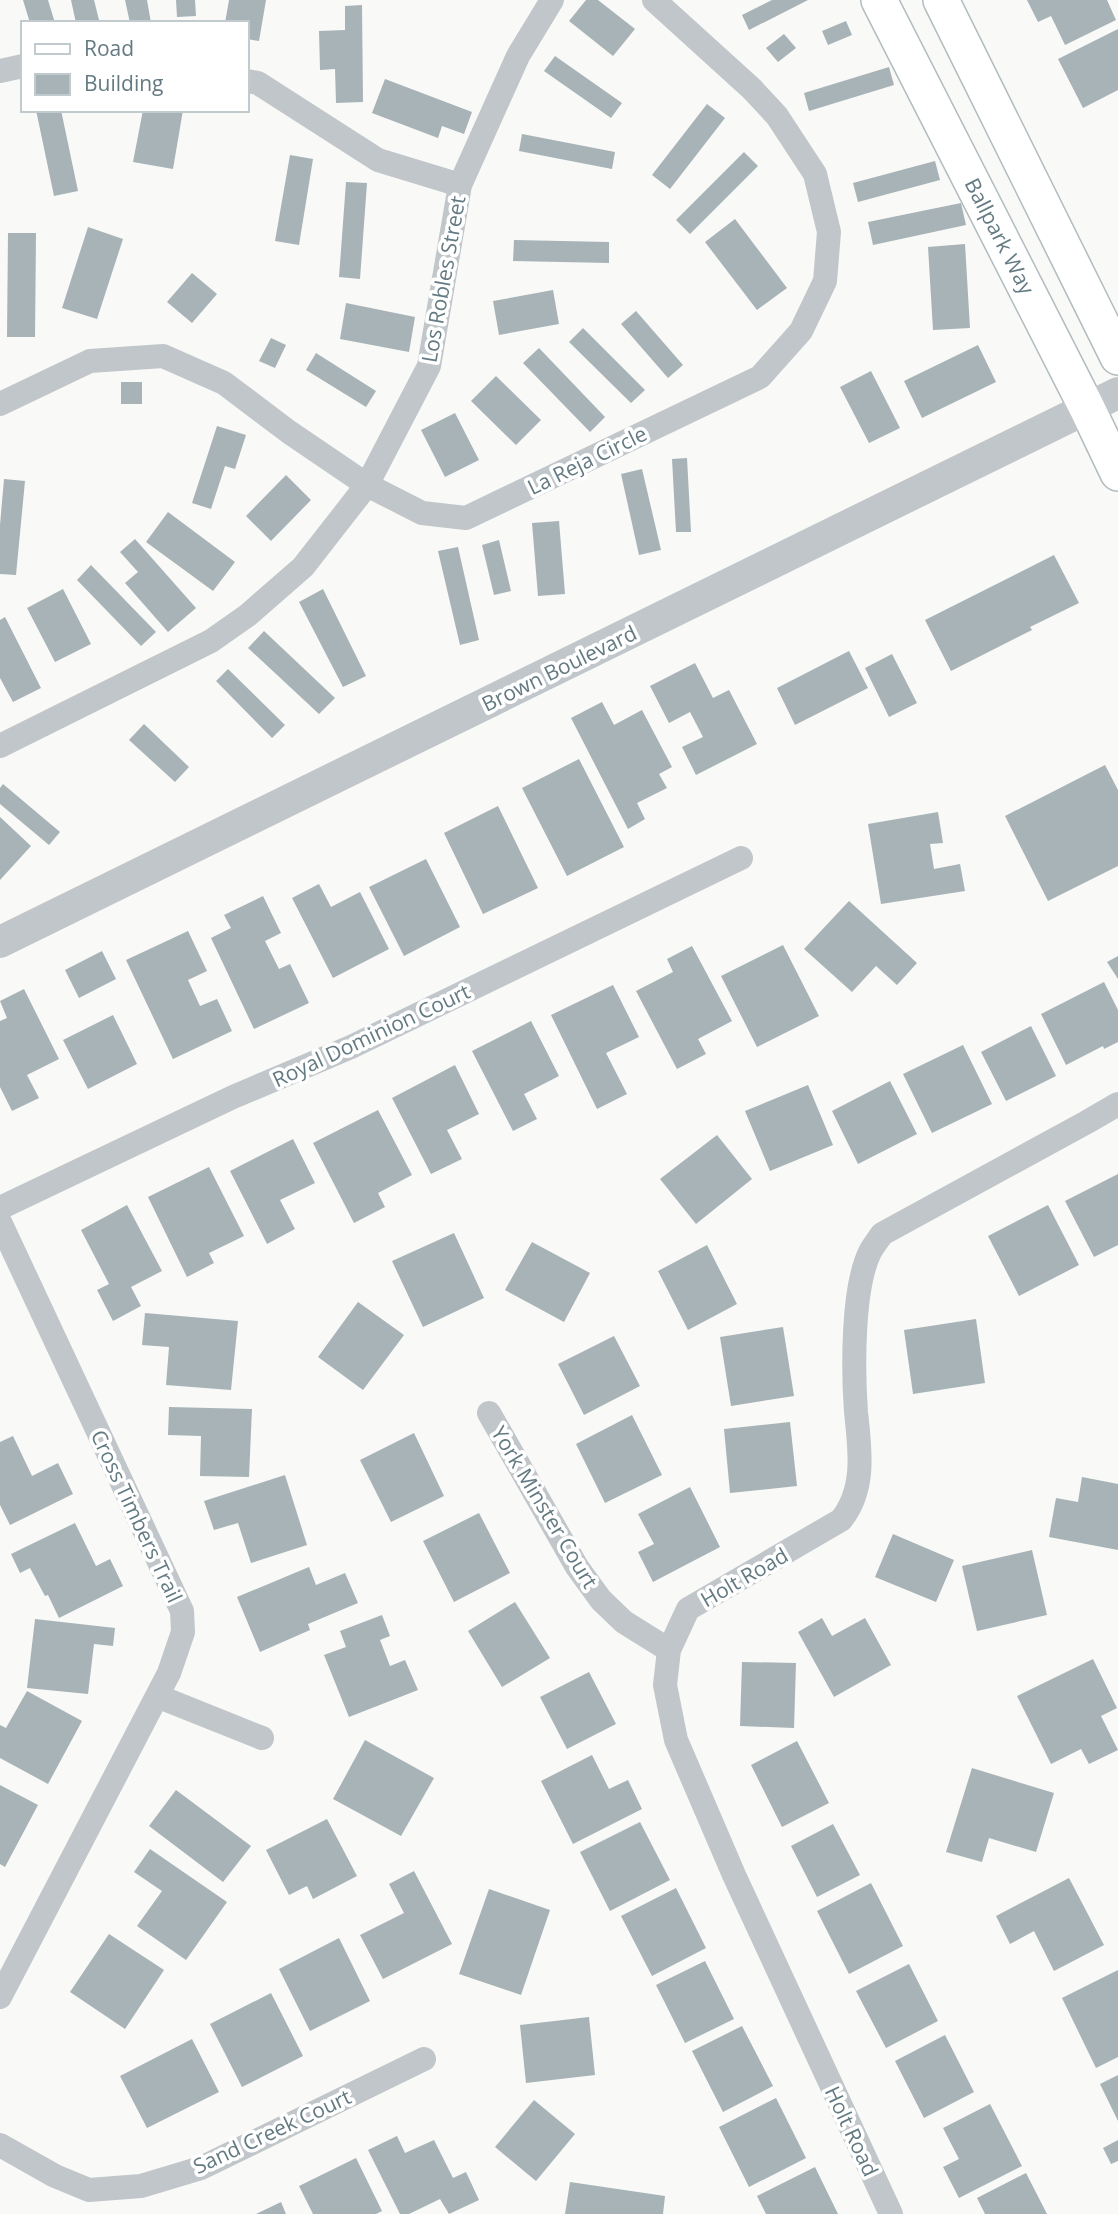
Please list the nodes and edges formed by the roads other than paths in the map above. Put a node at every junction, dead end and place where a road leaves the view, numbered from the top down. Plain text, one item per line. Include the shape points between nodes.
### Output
1 (552, 0) edge
2 (654, 0) edge
3 (879, 0) edge
4 (941, 0) edge
5 (21, 66) edge
6 (0, 71) edge
7 (248, 81) edge
8 (460, 184) junction
9 (1118, 357) edge
10 (1118, 393) edge
11 (0, 404) edge
12 (1087, 408) junction
13 (1118, 473) edge
14 (367, 485) junction
15 (0, 746) edge
16 (741, 858) dead end
17 (0, 942) edge
18 (1118, 1104) edge
19 (0, 1208) edge
20 (0, 1222) edge
21 (489, 1413) dead end
22 (669, 1650) junction
23 (157, 1696) junction
24 (262, 1738) dead end
25 (0, 1997) edge
26 (424, 2059) dead end
27 (0, 2145) edge
28 (891, 2214) edge

1 - 8 street, Los Robles Street via 518,56
2 - 14 street, La Reja Circle via 777,116 815,174 829,232 825,281 802,331 761,377 466,518 422,513
3 - 12 main road, Ballpark Way
4 - 9 main road
5 - 6 street
7 - 8 street via 258,83 378,160
8 - 14 street, Los Robles Street via 429,366
10 - 12 street, Brown Boulevard
11 - 14 street, La Reja Circle via 90,361 163,356 224,383
12 - 13 main road, Ballpark Way
12 - 17 street, Brown Boulevard
14 - 15 street, Los Robles Street via 303,567 211,641
16 - 19 street, Royal Dominion Court via 351,1047 233,1097
18 - 22 street, Holt Road via 882,1234 861,1279 855,1341 860,1441 857,1491 850,1508 841,1520 688,1609
20 - 23 street, Cross Timbers Trail via 182,1611 183,1632
21 - 22 street, York Minster Court via 577,1567 601,1600 624,1622
22 - 28 street, Holt Road via 665,1685 676,1740
23 - 24 street
23 - 25 street, Cross Timbers Trail
26 - 27 street, Sand Creek Court via 201,2168 141,2186 89,2190

